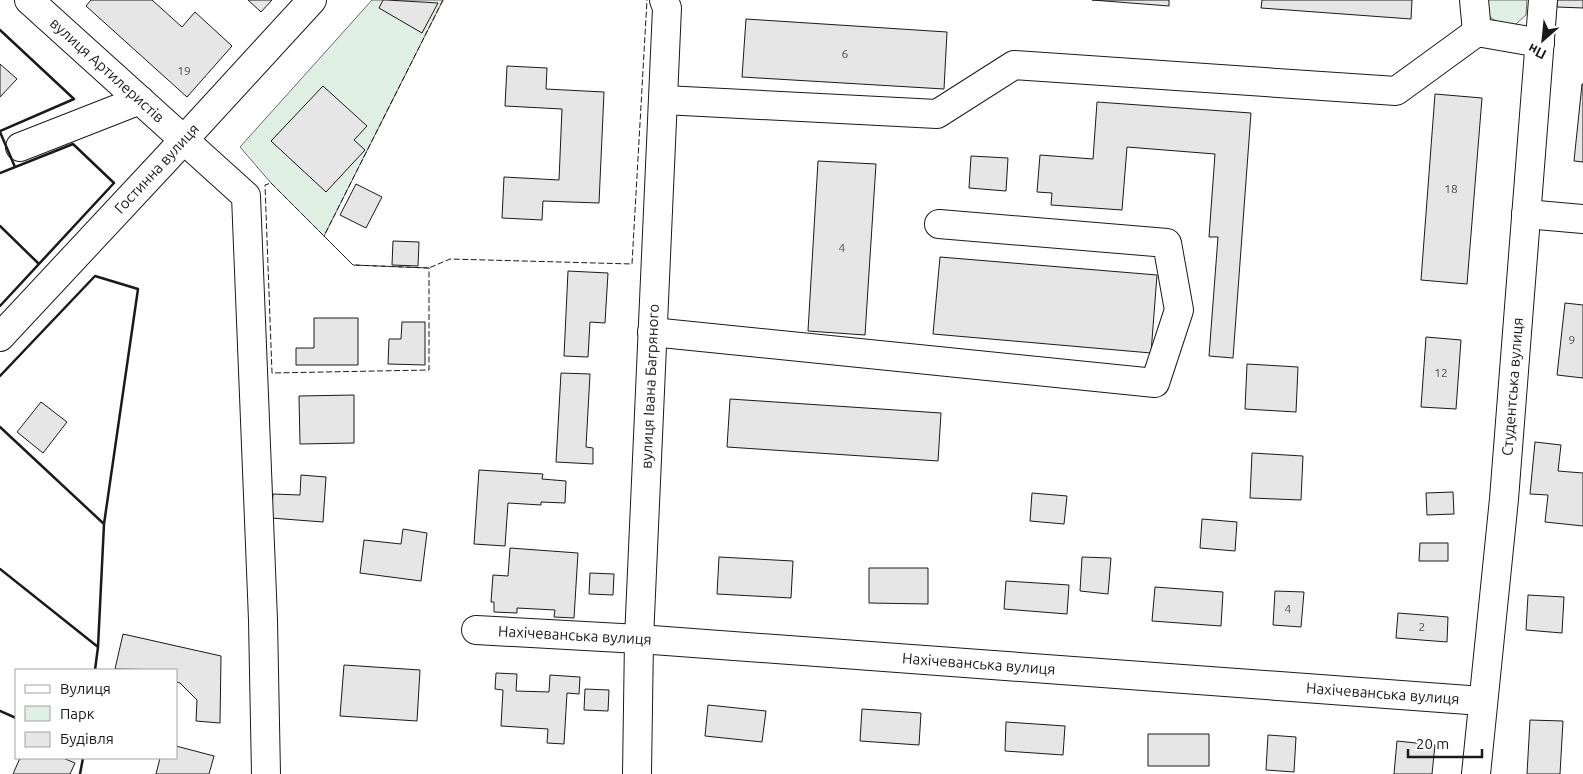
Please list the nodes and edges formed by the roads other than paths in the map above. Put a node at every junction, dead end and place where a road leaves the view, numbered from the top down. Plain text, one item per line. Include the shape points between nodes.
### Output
1 (312, 0) edge
2 (664, 0) edge
3 (1474, 0) edge
4 (1543, 0) edge
5 (42, 4) edge
6 (1478, 32) junction
7 (1540, 43) junction
8 (140, 100) junction
9 (664, 100) junction
10 (184, 140) junction
11 (20, 147) dead end
12 (1526, 214) junction
13 (1583, 219) edge
14 (939, 224) dead end
15 (652, 332) junction
16 (0, 337) edge
17 (476, 630) dead end
18 (639, 639) junction
19 (1482, 701) junction
20 (266, 774) edge
21 (636, 774) edge
22 (1476, 774) edge

1 - 10 street, Гостинна вулиця
2 - 9 street, вулиця Івана Багряного via 667,8
3 - 6 street
4 - 7 street, Студентська вулиця
5 - 8 street, вулиця Артилеристів
6 - 7 street
6 - 9 street via 1396,91 1014,65 936,114
7 - 12 street, Студентська вулиця
8 - 10 street, вулиця Артилеристів
8 - 11 street
9 - 15 street, вулиця Івана Багряного
10 - 16 street, Гостинна вулиця
10 - 20 street, вулиця Артилеристів via 246,196
12 - 13 street
12 - 19 street, Студентська вулиця via 1504,499
14 - 15 street via 1167,243 1179,310 1155,383
15 - 18 street, вулиця Івана Багряного
17 - 18 street, Нахічеванська вулиця
18 - 19 street, Нахічеванська вулиця
18 - 21 street, вулиця Івана Багряного
19 - 22 street, Студентська вулиця

